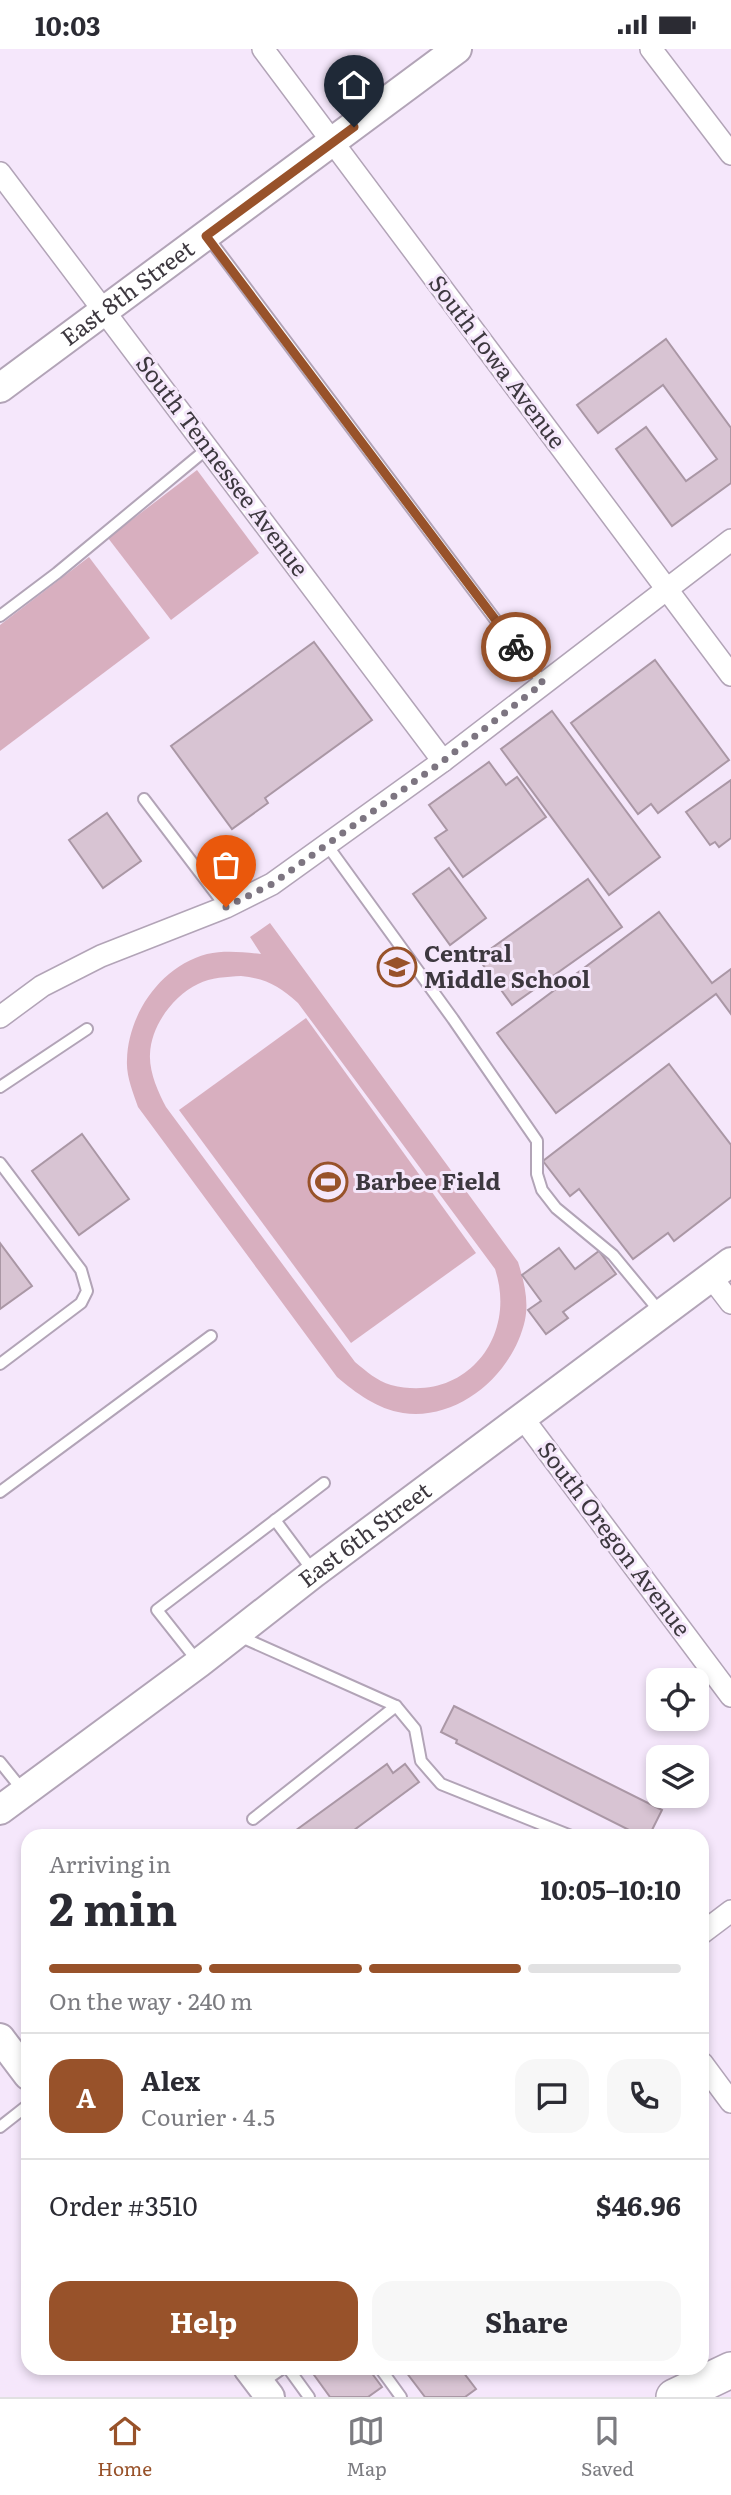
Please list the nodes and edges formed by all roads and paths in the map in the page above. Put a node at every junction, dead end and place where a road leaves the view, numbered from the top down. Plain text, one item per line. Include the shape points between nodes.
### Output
1 (263, 49) edge
2 (457, 49) edge
3 (651, 49) edge
4 (333, 142) junction
5 (731, 154) edge
6 (0, 173) edge
7 (206, 236) junction
8 (105, 311) junction
9 (0, 388) edge
10 (208, 448) junction
11 (731, 540) edge
12 (667, 589) junction
13 (0, 615) edge
14 (731, 675) edge
15 (543, 683) junction
16 (443, 761) junction
17 (144, 799) dead end
18 (327, 845) junction
19 (226, 907) junction
20 (0, 1017) edge
21 (87, 1029) dead end
22 (0, 1087) edge
23 (0, 1163) edge
24 (721, 1269) edge
25 (731, 1303) edge
26 (662, 1313) junction
27 (211, 1336) dead end
28 (0, 1364) edge
29 (522, 1416) junction
30 (324, 1483) dead end
31 (0, 1492) edge
32 (275, 1520) junction
33 (314, 1573) junction
34 (236, 1635) junction
35 (199, 1663) junction
36 (731, 1696) edge
37 (396, 1706) junction
38 (0, 1762) edge
39 (24, 1792) junction
40 (0, 1810) edge
41 (253, 1819) dead end
42 (554, 1829) edge
43 (731, 1912) edge
44 (709, 1928) edge
45 (0, 2038) edge
46 (21, 2066) edge
47 (709, 2072) edge
48 (731, 2102) edge
49 (21, 2110) edge
50 (0, 2126) edge
51 (731, 2370) edge
52 (291, 2375) edge
53 (385, 2375) edge
54 (309, 2397) edge
55 (401, 2397) edge
56 (674, 2397) edge

1 - 4 street, South Iowa Avenue
2 - 4 street, East 8th Street
3 - 5 street
4 - 7 street, East 8th Street
4 - 12 street, South Iowa Avenue
6 - 8 street, South Tennessee Avenue
7 - 8 street, East 8th Street
7 - 15 lane
8 - 9 street, East 8th Street
8 - 10 street, South Tennessee Avenue
10 - 13 lane
10 - 16 street, South Tennessee Avenue
11 - 12 street
12 - 14 street, South Iowa Avenue
12 - 15 street
15 - 16 street
16 - 18 street
17 - 19 lane
18 - 19 street via 272,884
18 - 26 lane via 537,1141 542,1190 556,1208 613,1255
19 - 20 street via 101,956 42,986
21 - 22 lane
23 - 28 lane via 81,1270 87,1291 81,1303
24 - 25 street
24 - 26 street, East 6th Street
26 - 29 street, East 6th Street
27 - 31 lane
29 - 33 street, East 6th Street
29 - 36 street, South Oregon Avenue
30 - 32 lane
32 - 33 lane
32 - 35 lane via 157,1609
33 - 34 street, East 6th Street
34 - 35 street, East 6th Street
34 - 37 lane
35 - 39 street, East 6th Street
37 - 41 lane
37 - 42 lane via 415,1729 421,1761 442,1784
38 - 39 lane
39 - 40 street, East 6th Street
43 - 44 street
45 - 46 street
47 - 48 street
49 - 50 lane
51 - 56 main road
52 - 54 lane
53 - 55 lane

